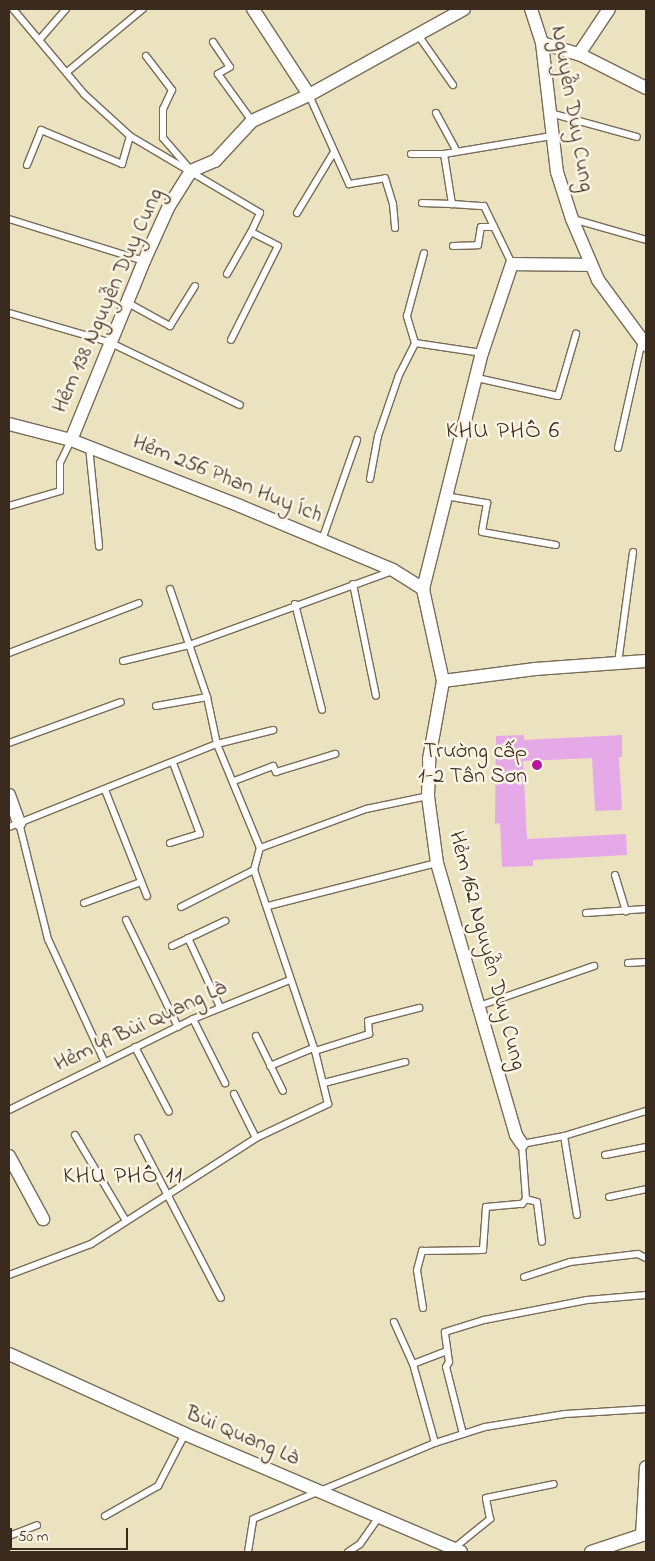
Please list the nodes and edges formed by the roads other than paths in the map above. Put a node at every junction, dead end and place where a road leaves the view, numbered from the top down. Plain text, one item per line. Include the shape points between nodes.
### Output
1 (13, 9) edge
2 (66, 9) edge
3 (143, 9) edge
4 (253, 9) edge
5 (464, 9) edge
6 (530, 9) edge
7 (609, 9) edge
8 (418, 34) junction
9 (40, 39) junction
10 (213, 42) dead end
11 (542, 43) junction
12 (579, 54) junction
13 (146, 56) dead end
14 (67, 72) junction
15 (453, 85) dead end
16 (646, 88) edge
17 (309, 95) junction
18 (436, 112) dead end
19 (549, 112) junction
20 (252, 121) junction
21 (130, 136) junction
22 (551, 136) junction
23 (637, 137) dead end
24 (456, 150) junction
25 (334, 152) junction
26 (411, 154) dead end
27 (444, 154) junction
28 (27, 165) dead end
29 (191, 171) junction
30 (422, 203) dead end
31 (452, 204) junction
32 (297, 212) dead end
33 (9, 219) edge
34 (572, 219) junction
35 (494, 227) junction
36 (395, 228) dead end
37 (251, 232) junction
38 (646, 240) edge
39 (453, 246) dead end
40 (424, 253) dead end
41 (144, 261) junction
42 (512, 264) junction
43 (591, 265) junction
44 (227, 274) dead end
45 (195, 286) dead end
46 (128, 303) junction
47 (9, 313) edge
48 (576, 334) dead end
49 (231, 340) dead end
50 (109, 342) junction
51 (644, 342) edge
52 (416, 343) junction
53 (482, 353) junction
54 (477, 378) junction
55 (240, 405) dead end
56 (9, 424) edge
57 (71, 440) junction
58 (357, 440) dead end
59 (89, 447) junction
60 (618, 448) dead end
61 (370, 479) dead end
62 (446, 496) junction
63 (9, 506) edge
64 (322, 540) junction
65 (556, 545) dead end
66 (99, 546) dead end
67 (633, 552) dead end
68 (393, 570) junction
69 (353, 584) junction
70 (170, 589) dead end
71 (423, 589) junction
72 (139, 603) dead end
73 (295, 604) junction
74 (189, 645) junction
75 (9, 653) edge
76 (123, 661) dead end
77 (646, 661) edge
78 (618, 664) junction
79 (443, 681) junction
80 (376, 696) dead end
81 (207, 697) junction
82 (121, 702) dead end
83 (156, 706) dead end
84 (322, 710) dead end
85 (273, 730) dead end
86 (9, 742) edge
87 (217, 744) junction
88 (335, 754) dead end
89 (173, 763) junction
90 (234, 781) junction
91 (105, 790) junction
92 (9, 796) edge
93 (428, 796) junction
94 (14, 825) edge
95 (170, 843) dead end
96 (260, 848) junction
97 (437, 863) junction
98 (254, 870) junction
99 (615, 875) dead end
100 (141, 882) junction
101 (147, 896) dead end
102 (84, 903) dead end
103 (268, 906) junction
104 (181, 907) dead end
105 (646, 909) edge
106 (626, 911) junction
107 (586, 913) dead end
108 (126, 920) dead end
109 (225, 921) dead end
110 (188, 938) junction
111 (172, 946) dead end
112 (628, 962) dead end
113 (646, 962) edge
114 (594, 966) dead end
115 (290, 980) junction
116 (479, 1006) junction
117 (220, 1007) junction
118 (419, 1008) dead end
119 (194, 1019) junction
120 (178, 1027) junction
121 (256, 1036) dead end
122 (135, 1047) junction
123 (314, 1050) junction
124 (105, 1062) junction
125 (405, 1062) dead end
126 (270, 1066) junction
127 (225, 1083) dead end
128 (324, 1083) junction
129 (283, 1091) dead end
130 (234, 1094) dead end
131 (9, 1110) edge
132 (646, 1111) edge
133 (169, 1112) dead end
134 (75, 1135) dead end
135 (564, 1136) junction
136 (138, 1138) dead end
137 (256, 1138) junction
138 (522, 1144) junction
139 (646, 1147) edge
140 (605, 1155) dead end
141 (9, 1156) edge
142 (646, 1189) edge
143 (169, 1194) junction
144 (609, 1196) dead end
145 (526, 1199) junction
146 (577, 1215) dead end
147 (43, 1219) dead end
148 (126, 1221) junction
149 (542, 1242) dead end
150 (646, 1258) edge
151 (9, 1275) edge
152 (524, 1278) dead end
153 (646, 1295) edge
154 (221, 1298) dead end
155 (423, 1308) dead end
156 (394, 1322) dead end
157 (446, 1351) junction
158 (9, 1354) edge
159 (413, 1364) junction
160 (646, 1409) edge
161 (185, 1434) junction
162 (463, 1434) junction
163 (435, 1443) junction
164 (646, 1467) edge
165 (554, 1484) dead end
166 (318, 1492) junction
167 (105, 1516) dead end
168 (379, 1517) junction
169 (37, 1525) dead end
170 (9, 1536) edge
171 (644, 1536) edge
172 (457, 1551) edge
173 (248, 1552) edge
174 (348, 1552) edge
175 (591, 1552) edge

1 - 9 lane
2 - 9 lane
3 - 14 lane
4 - 17 street
5 - 8 street, Hẻm 138 Nguyễn Duy Cung
6 - 11 street, Nguyễn Duy Cung
7 - 12 street
8 - 15 lane
8 - 17 street, Hẻm 138 Nguyễn Duy Cung
9 - 14 lane
10 - 20 lane via 230,67 218,74
11 - 12 street
11 - 19 street, Nguyễn Duy Cung
12 - 16 street
13 - 29 lane via 172,90 163,110 163,138
14 - 21 lane via 84,94
17 - 20 street, Hẻm 138 Nguyễn Duy Cung
17 - 25 lane
18 - 24 lane
19 - 22 street, Nguyễn Duy Cung
19 - 23 lane
20 - 29 street, Hẻm 138 Nguyễn Duy Cung via 215,161
21 - 28 lane via 122,164 41,130
21 - 29 lane
22 - 24 lane
22 - 34 street, Nguyễn Duy Cung via 557,172
24 - 27 lane
25 - 32 lane
25 - 36 lane via 349,184 385,178 393,204
26 - 27 lane
27 - 31 lane
29 - 37 lane via 260,213
29 - 41 street, Hẻm 138 Nguyễn Duy Cung
30 - 31 lane
31 - 35 lane via 484,206
33 - 41 lane
34 - 38 lane
34 - 43 street, Nguyễn Duy Cung
35 - 39 lane via 481,227 478,245
35 - 42 lane
37 - 44 lane
37 - 49 lane via 278,246
40 - 52 lane via 407,316
41 - 46 street, Hẻm 138 Nguyễn Duy Cung
42 - 43 street
42 - 53 street, Hẻm 162 Nguyễn Duy Cung
43 - 51 street, Nguyễn Duy Cung via 604,290
45 - 46 lane via 170,326
46 - 50 street, Hẻm 138 Nguyễn Duy Cung
47 - 50 lane
48 - 54 lane via 558,396
50 - 55 lane
50 - 57 street, Hẻm 138 Nguyễn Duy Cung
51 - 60 lane
52 - 53 lane
52 - 61 lane via 399,374 378,436
53 - 54 street, Hẻm 162 Nguyễn Duy Cung
54 - 62 street, Hẻm 162 Nguyễn Duy Cung
56 - 57 street, Hẻm 256 Phan Huy Ích
57 - 59 street, Hẻm 256 Phan Huy Ích
57 - 63 lane via 60,463 60,491
58 - 64 lane
59 - 64 street, Hẻm 256 Phan Huy Ích
59 - 66 lane
62 - 65 lane via 487,503 482,532
62 - 71 street, Hẻm 162 Nguyễn Duy Cung
64 - 68 street, Hẻm 256 Phan Huy Ích
67 - 78 lane
68 - 69 lane
68 - 71 street, Hẻm 256 Phan Huy Ích
69 - 73 lane
69 - 80 lane
70 - 74 lane
71 - 79 street, Hẻm 162 Nguyễn Duy Cung
72 - 75 lane
73 - 74 lane
73 - 84 lane
74 - 76 lane
74 - 81 lane
77 - 78 street
78 - 79 street via 535,669
79 - 93 street, Hẻm 162 Nguyễn Duy Cung via 430,750
81 - 83 lane
81 - 87 lane
82 - 86 lane
85 - 87 lane
87 - 89 lane
87 - 90 lane
88 - 90 lane via 276,772 273,766
89 - 91 lane
89 - 95 lane via 200,834
90 - 96 lane
91 - 94 lane
91 - 100 lane
92 - 94 street
93 - 96 lane via 366,809
93 - 97 street, Hẻm 162 Nguyễn Duy Cung
94 - 124 lane via 48,939
96 - 98 lane
97 - 103 lane
97 - 116 street, Hẻm 162 Nguyễn Duy Cung
98 - 103 lane
98 - 104 lane
99 - 106 lane
100 - 101 lane
100 - 102 lane
103 - 115 lane
105 - 106 lane
106 - 107 lane
108 - 120 lane
109 - 110 lane
110 - 111 lane
110 - 117 lane
112 - 113 lane
114 - 116 lane
115 - 117 lane, Hẻm 49 Bùi Quang Là
115 - 123 lane
116 - 138 street, Hẻm 162 Nguyễn Duy Cung via 516,1135
117 - 119 lane, Hẻm 49 Bùi Quang Là
118 - 123 lane via 368,1021 370,1034
119 - 120 lane, Hẻm 49 Bùi Quang Là
119 - 127 lane
120 - 122 lane, Hẻm 49 Bùi Quang Là
121 - 126 lane
122 - 124 lane, Hẻm 49 Bùi Quang Là
122 - 133 lane
123 - 126 lane
123 - 128 lane
124 - 131 lane, Hẻm 49 Bùi Quang Là
125 - 128 lane
126 - 129 lane
128 - 137 lane via 328,1104
130 - 137 lane
132 - 135 lane
134 - 148 lane
135 - 138 lane
135 - 146 lane
136 - 143 lane
137 - 143 lane
138 - 145 lane, Hẻm 162 Nguyễn Duy Cung
139 - 140 lane
141 - 147 street
142 - 144 lane
143 - 148 lane
143 - 154 lane
145 - 149 lane via 537,1202
145 - 155 lane via 522,1204 486,1206 483,1250 422,1251 417,1270
148 - 151 lane via 91,1244
150 - 152 lane via 638,1254 570,1262
153 - 157 lane via 587,1300 484,1320 446,1332
156 - 159 lane
157 - 159 lane
157 - 162 lane via 446,1367
158 - 161 street, Bùi Quang Là
159 - 163 lane
160 - 162 lane via 565,1414 485,1427
161 - 166 street, Bùi Quang Là
161 - 167 lane via 158,1486
162 - 163 lane
163 - 166 lane
164 - 171 street
165 - 172 lane via 486,1498 490,1518
166 - 168 street, Bùi Quang Là
166 - 173 lane via 253,1519
168 - 172 street, Bùi Quang Là
168 - 174 lane via 360,1544
169 - 170 lane
171 - 175 street

